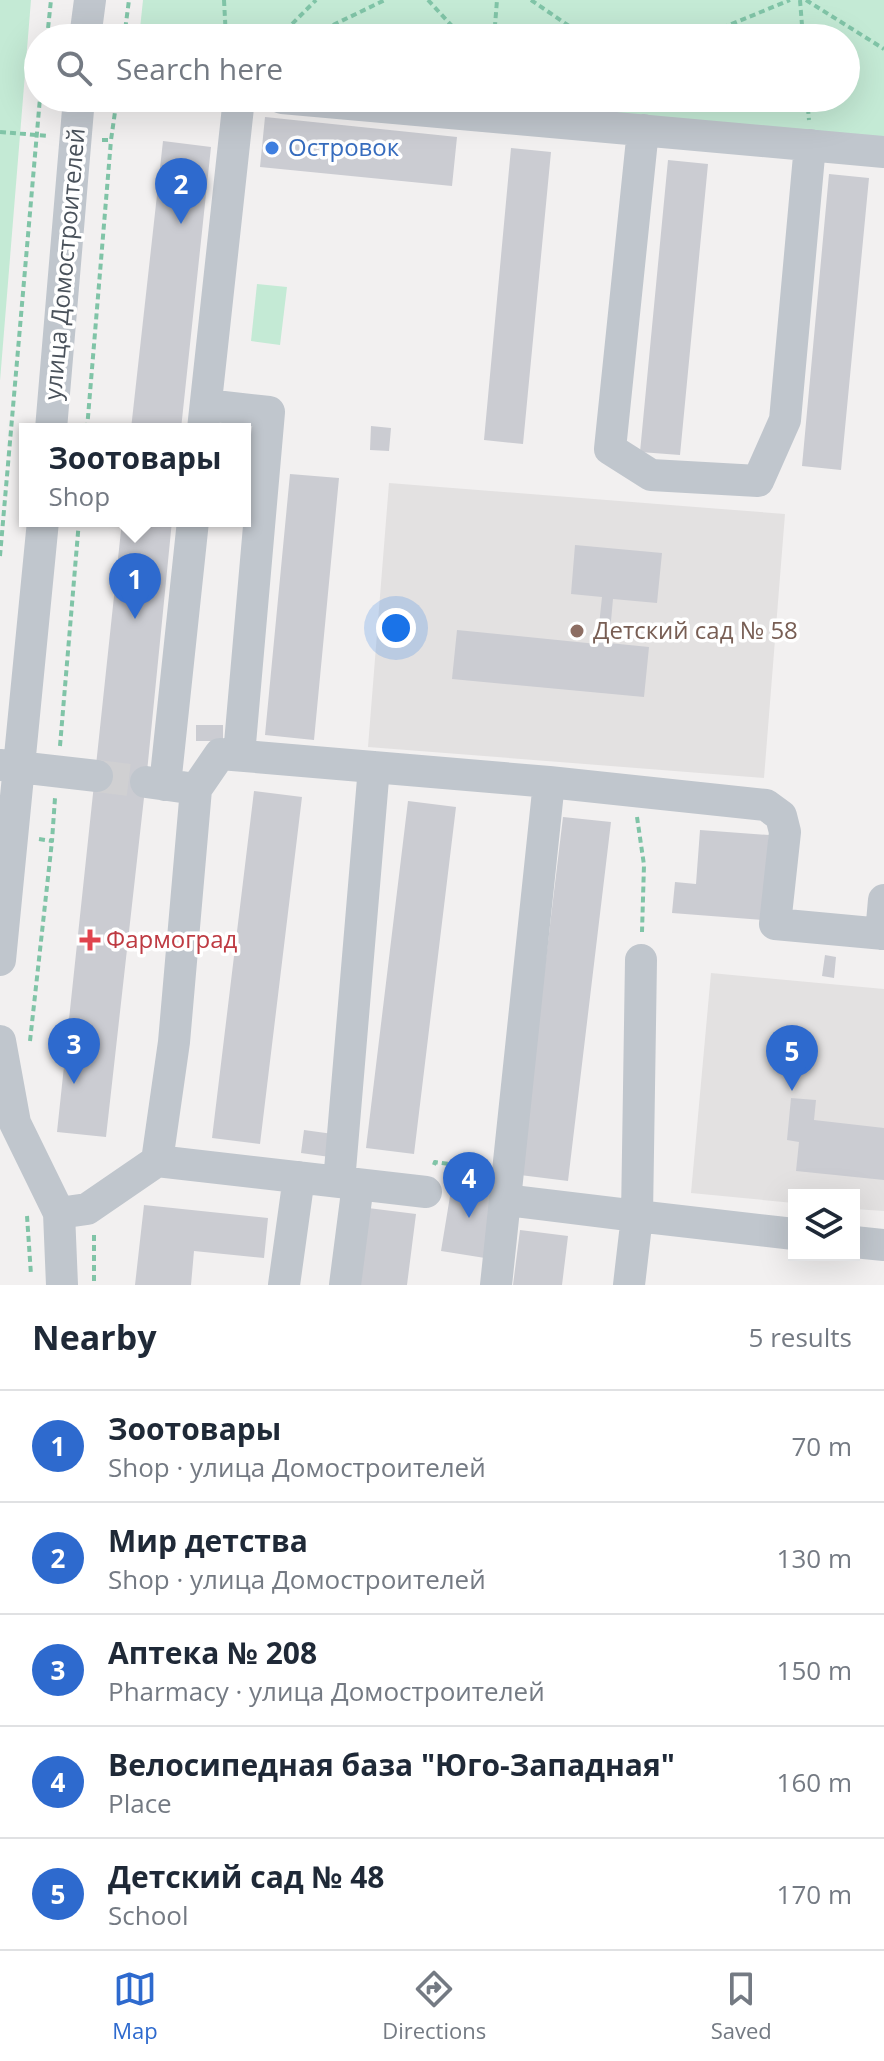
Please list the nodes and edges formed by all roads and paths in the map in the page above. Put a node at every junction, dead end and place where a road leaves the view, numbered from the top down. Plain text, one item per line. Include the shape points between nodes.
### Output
1 (51, 0) edge
2 (90, 0) edge
3 (129, 0) edge
4 (224, 0) edge
5 (316, 0) edge
6 (385, 0) edge
7 (428, 0) edge
8 (497, 0) edge
9 (531, 0) edge
10 (790, 0) edge
11 (800, 0) edge
12 (806, 0) edge
13 (48, 24) edge
14 (87, 24) edge
15 (126, 24) edge
16 (225, 24) edge
17 (292, 24) edge
18 (335, 24) edge
19 (450, 24) edge
20 (495, 24) edge
21 (566, 24) edge
22 (732, 24) edge
23 (802, 24) edge
24 (844, 24) edge
25 (860, 34) edge
26 (884, 49) edge
27 (39, 112) edge
28 (78, 112) edge
29 (238, 112) edge
30 (440, 112) edge
31 (643, 130) junction
32 (111, 140) dead end
33 (810, 145) junction
34 (884, 152) edge
35 (205, 417) edge
36 (52, 423) edge
37 (87, 423) edge
38 (42, 527) edge
39 (78, 527) edge
40 (192, 527) edge
41 (0, 556) edge
42 (13, 706) edge
43 (239, 755) junction
44 (10, 766) edge
45 (374, 767) junction
46 (58, 772) junction
47 (97, 776) tunnel mouth
48 (549, 782) junction
49 (169, 785) junction
50 (633, 791) junction
51 (13, 835) junction
52 (52, 841) junction
53 (884, 900) edge
54 (883, 934) edge
55 (0, 960) edge
56 (641, 960) joint
57 (15, 1042) edge
58 (157, 1161) junction
59 (299, 1177) junction
60 (348, 1183) junction
61 (507, 1186) junction
62 (426, 1192) joint
63 (73, 1211) junction
64 (27, 1212) dead end
65 (637, 1216) junction
66 (788, 1233) edge
67 (860, 1243) edge
68 (884, 1245) edge
69 (32, 1285) edge
70 (62, 1285) edge
71 (94, 1285) edge
72 (284, 1285) edge
73 (345, 1285) edge
74 (496, 1285) edge
75 (629, 1285) edge

1 - 13 path
2 - 14 street
3 - 15 path
4 - 16 path
5 - 17 path
6 - 18 path
7 - 19 path
8 - 20 path
9 - 21 path
10 - 22 path
11 - 23 path
12 - 24 path
25 - 26 path
27 - 41 path
28 - 36 street, улица Домостроителей
29 - 35 street
30 - 31 street
31 - 33 street
31 - 33 street via 610,449 651,475 758,481 785,420
32 - 37 path
33 - 34 street
35 - 43 street via 269,412
38 - 42 street
39 - 46 path
40 - 49 street
42 - 44 street
43 - 45 street
43 - 49 street via 220,754
44 - 46 street
44 - 51 street
45 - 48 street
45 - 60 street
46 - 47 street
46 - 52 path
48 - 50 street
48 - 61 street
49 - 58 street via 174,1042
50 - 54 street via 766,805 781,816 785,832 775,924
50 - 56 path via 644,865
51 - 52 path
51 - 55 street
52 - 57 path
53 - 54 street
56 - 65 street
57 - 63 street via 15,1123
58 - 59 street
58 - 63 street
59 - 60 street
59 - 72 street
60 - 62 street
60 - 73 street
61 - 62 path via 435,1162
61 - 65 street
61 - 74 street
63 - 70 street
63 - 71 path via 94,1233
64 - 69 path
65 - 66 street
65 - 75 street
67 - 68 street

